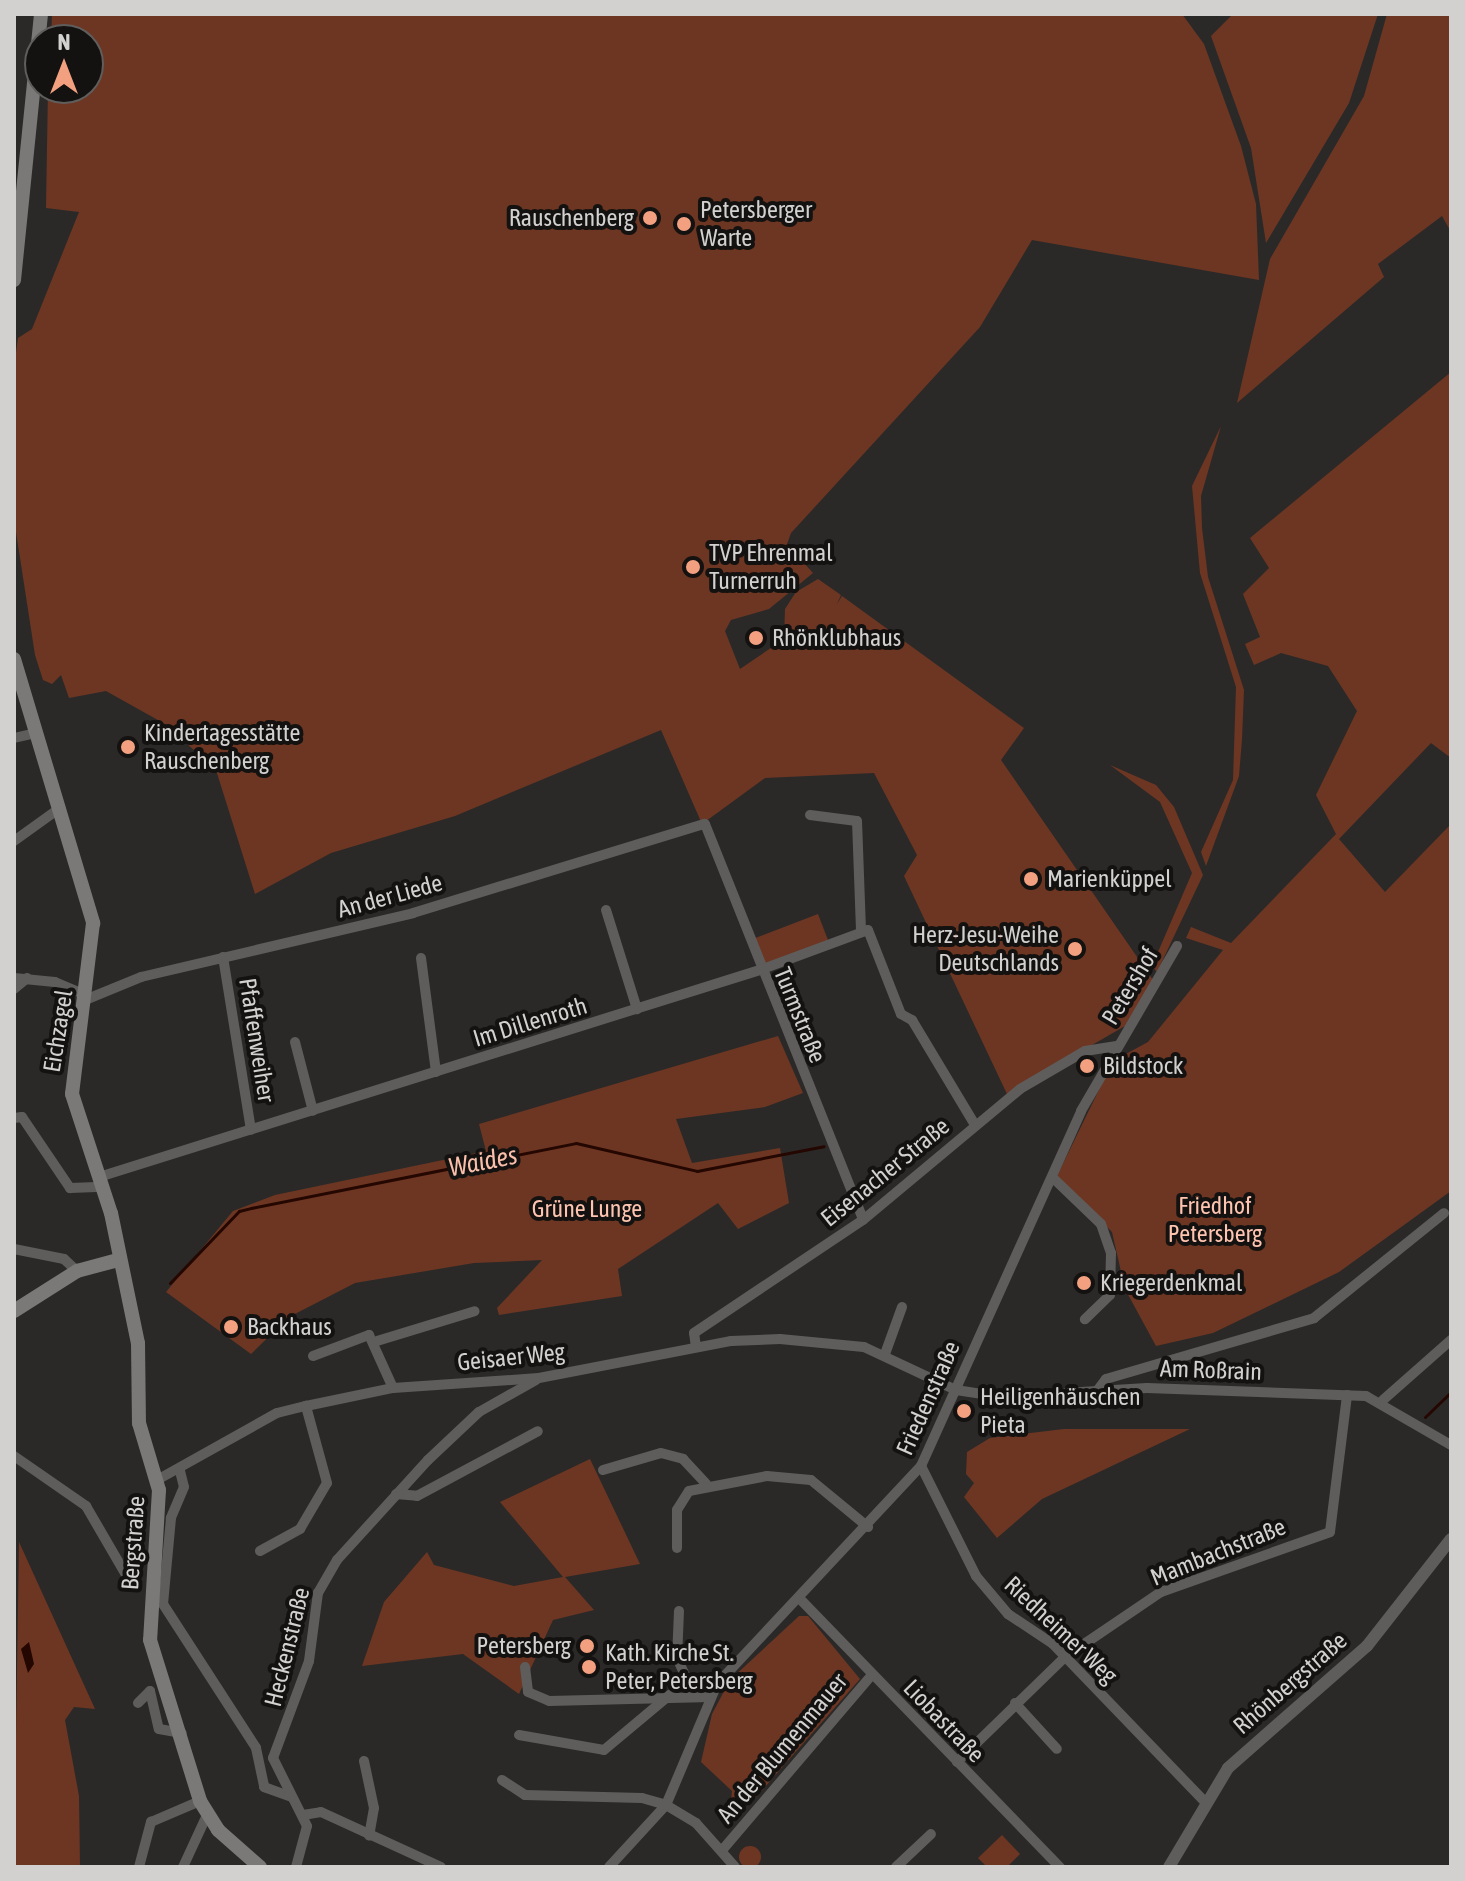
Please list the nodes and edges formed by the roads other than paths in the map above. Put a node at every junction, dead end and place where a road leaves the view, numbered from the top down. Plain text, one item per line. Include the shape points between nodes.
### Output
1 (41, 14) edge
2 (14, 280) edge
3 (14, 659) edge
4 (36, 733) junction
5 (14, 738) edge
6 (60, 808) junction
7 (810, 815) dead end
8 (705, 824) joint
9 (14, 841) edge
10 (606, 910) dead end
11 (861, 931) junction
12 (1177, 946) dead end
13 (223, 957) junction
14 (421, 958) dead end
15 (760, 970) junction
16 (14, 978) edge
17 (27, 978) junction
18 (14, 989) edge
19 (85, 998) junction
20 (637, 1009) junction
21 (295, 1042) dead end
22 (1117, 1046) junction
23 (436, 1072) junction
24 (313, 1111) junction
25 (14, 1118) edge
26 (975, 1125) junction
27 (251, 1130) junction
28 (1053, 1178) junction
29 (101, 1182) junction
30 (1444, 1213) dead end
31 (863, 1220) junction
32 (14, 1249) edge
33 (118, 1260) junction
34 (77, 1271) junction
35 (902, 1307) dead end
36 (14, 1311) edge
37 (475, 1311) dead end
38 (1085, 1319) dead end
39 (1451, 1340) edge
40 (377, 1341) junction
41 (696, 1347) junction
42 (885, 1354) junction
43 (313, 1356) dead end
44 (539, 1378) junction
45 (393, 1388) junction
46 (956, 1390) junction
47 (1097, 1391) junction
48 (1347, 1395) junction
49 (1383, 1400) junction
50 (306, 1406) junction
51 (538, 1431) dead end
52 (1451, 1445) edge
53 (14, 1456) edge
54 (921, 1466) junction
55 (603, 1470) dead end
56 (180, 1471) junction
57 (157, 1480) junction
58 (706, 1484) junction
59 (396, 1494) junction
60 (868, 1527) junction
61 (1451, 1539) edge
62 (677, 1548) dead end
63 (260, 1551) dead end
64 (125, 1573) dead end
65 (802, 1601) junction
66 (679, 1611) dead end
67 (1065, 1657) junction
68 (525, 1667) dead end
69 (872, 1675) junction
70 (693, 1693) junction
71 (671, 1694) junction
72 (711, 1697) junction
73 (138, 1703) dead end
74 (1015, 1703) junction
75 (182, 1733) junction
76 (519, 1735) dead end
77 (1057, 1749) dead end
78 (364, 1761) dead end
79 (957, 1762) junction
80 (502, 1780) dead end
81 (291, 1797) junction
82 (1205, 1802) junction
83 (666, 1805) junction
84 (204, 1808) junction
85 (303, 1815) junction
86 (931, 1834) dead end
87 (369, 1836) junction
88 (724, 1848) junction
89 (139, 1867) edge
90 (183, 1867) edge
91 (260, 1867) edge
92 (296, 1867) edge
93 (441, 1867) edge
94 (609, 1867) edge
95 (735, 1867) edge
96 (896, 1867) edge
97 (1060, 1867) edge
98 (1169, 1867) edge

1 - 2 main road
3 - 4 main road, Eichzagel
4 - 5 street
4 - 6 main road, Eichzagel
6 - 9 street
6 - 19 main road, Eichzagel via 93,923
7 - 11 street via 857,821
8 - 13 street, An der Liede via 413,913
8 - 15 street, Turmstraße
10 - 20 street
11 - 15 street
11 - 26 street via 868,930 901,1014 912,1020
12 - 22 street, Petershof
13 - 19 street, An der Liede
13 - 27 street, Pfaffenweiher
14 - 23 street
15 - 20 street, Im Dillenroth
15 - 31 street, Turmstraße
16 - 17 street
17 - 18 street
17 - 19 street
19 - 29 main road, Eichzagel via 72,1094
20 - 23 street, Im Dillenroth
21 - 24 street
22 - 26 street, Eisenacher Straße via 1085,1051
22 - 28 street, Friedenstraße
23 - 24 street, Im Dillenroth
24 - 27 street, Im Dillenroth
25 - 29 street via 22,1117 70,1188
26 - 31 street, Eisenacher Straße
27 - 29 street, Im Dillenroth
28 - 38 street via 1101,1224 1111,1253 1110,1295
28 - 46 street, Friedenstraße via 997,1285
29 - 33 main road, Eichzagel
30 - 47 street via 1314,1318 1106,1379
31 - 41 street, Eisenacher Straße via 694,1333
32 - 34 street via 64,1259
33 - 34 main road
33 - 57 main road, Bergstraße via 138,1343 139,1423
34 - 36 main road
35 - 42 street
37 - 40 street
39 - 49 street
40 - 43 street via 369,1335
40 - 45 street
41 - 42 street, Geisaer Weg via 810,1338
41 - 44 street, Geisaer Weg
42 - 46 street, Geisaer Weg
44 - 45 street, Geisaer Weg
44 - 59 street, Heckenstraße via 479,1412
45 - 50 street, Geisaer Weg
46 - 47 street, Am Roßrain via 1002,1397
46 - 54 street, Friedenstraße
47 - 48 street, Am Roßrain
48 - 49 street, Am Roßrain
48 - 67 street, Mambachstraße via 1330,1532 1161,1592
49 - 52 street, Am Roßrain
50 - 56 street, Geisaer Weg via 277,1413
50 - 63 street via 327,1483 300,1529
51 - 59 street via 494,1448 417,1496
53 - 64 street via 83,1502
54 - 60 street, Friedenstraße
54 - 67 street, Riedheimer Weg via 976,1576 1014,1620
55 - 58 street via 661,1453 683,1459
56 - 57 street, Geisaer Weg
56 - 81 street via 184,1487 171,1518 163,1604 256,1748 266,1790
57 - 75 main road, Bergstraße via 150,1640
58 - 60 street via 800,1476
58 - 62 street via 689,1491 677,1510
59 - 81 street, Heckenstraße via 318,1593 309,1661 273,1758
60 - 65 street, Friedenstraße
61 - 82 street, Rhönbergstraße via 1367,1646 1248,1747
65 - 69 street, Liobastraße
65 - 72 street, Friedenstraße
66 - 70 street via 677,1658
67 - 74 street, Mambachstraße
67 - 82 street, Riedheimer Weg
68 - 71 street via 528,1692 549,1701 590,1705
69 - 79 street, Liobastraße
69 - 88 street, An der Blumenmauer
70 - 71 street
70 - 72 street
71 - 76 street via 604,1750
72 - 83 street, Friedenstraße
73 - 75 street via 150,1691 159,1729
74 - 77 street
74 - 79 street, Mambachstraße
75 - 84 main road, Bergstraße
78 - 87 street via 374,1808
79 - 97 street, Liobastraße
80 - 83 street via 525,1795
81 - 85 street, Heckenstraße
82 - 98 street, Rhönbergstraße
83 - 88 street
83 - 94 street, Friedenstraße
84 - 89 street via 151,1822
84 - 90 street
84 - 91 main road
85 - 87 street via 321,1812
85 - 92 street via 308,1836
86 - 96 street
87 - 93 street
88 - 95 street

